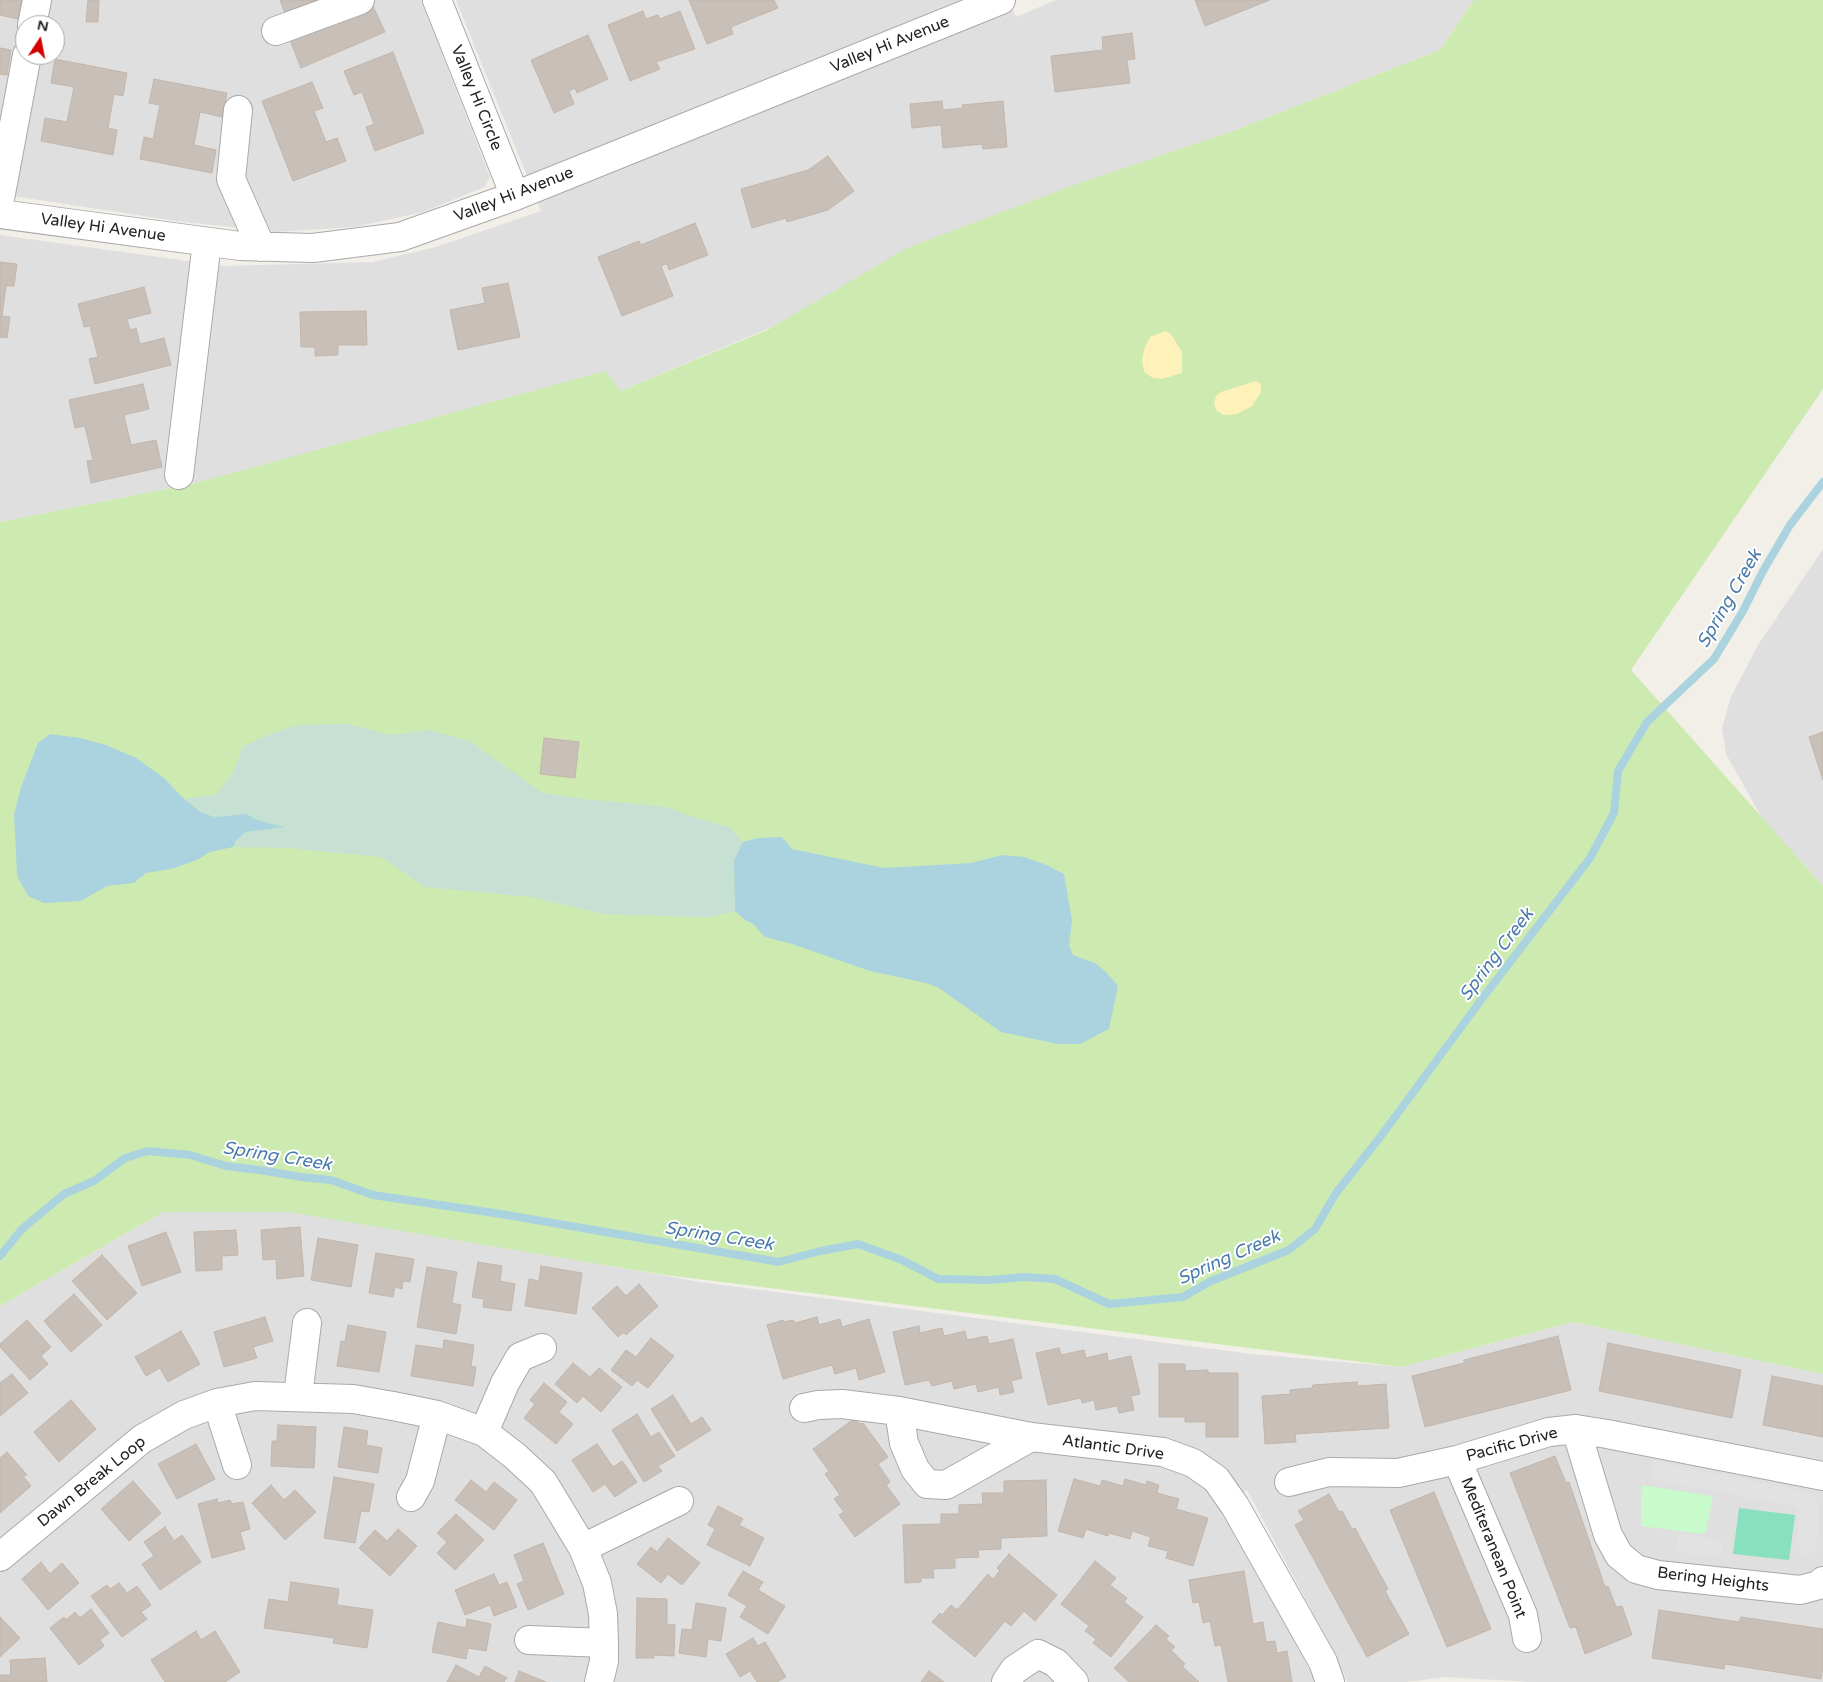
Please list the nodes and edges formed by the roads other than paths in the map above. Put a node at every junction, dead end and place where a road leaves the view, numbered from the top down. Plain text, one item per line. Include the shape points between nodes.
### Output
1 (37, 0) edge
2 (360, 0) edge
3 (437, 0) edge
4 (1001, 0) edge
5 (34, 15) edge
6 (276, 31) dead end
7 (24, 65) edge
8 (238, 110) dead end
9 (515, 196) junction
10 (0, 199) edge
11 (0, 214) edge
12 (207, 242) junction
13 (262, 247) junction
14 (180, 475) dead end
15 (307, 1323) dead end
16 (542, 1348) dead end
17 (298, 1396) junction
18 (217, 1403) junction
19 (804, 1408) dead end
20 (899, 1411) junction
21 (437, 1416) junction
22 (1576, 1429) junction
23 (484, 1432) junction
24 (1031, 1437) junction
25 (1457, 1460) junction
26 (237, 1465) dead end
27 (1823, 1476) edge
28 (1289, 1482) dead end
29 (412, 1497) dead end
30 (679, 1501) dead end
31 (584, 1548) junction
32 (0, 1557) edge
33 (1823, 1581) edge
34 (1526, 1638) dead end
35 (529, 1640) dead end
36 (604, 1644) junction
37 (605, 1681) edge
38 (1006, 1682) edge
39 (1074, 1682) edge
40 (1330, 1682) edge

1 - 5 street
2 - 6 street
3 - 9 street, Valley Hi Circle
4 - 9 street, Valley Hi Avenue
7 - 10 street
8 - 13 street via 231,179
9 - 13 street, Valley Hi Avenue via 400,237 313,248
11 - 12 street, Valley Hi Avenue
12 - 13 street, Valley Hi Avenue
12 - 14 street
15 - 17 street
16 - 23 street via 520,1357
17 - 18 street, Dawn Break Loop via 254,1396
17 - 21 street, Dawn Break Loop via 353,1400
18 - 26 street
18 - 32 street, Dawn Break Loop via 184,1415 142,1438
19 - 20 street, Atlantic Drive via 842,1404
20 - 24 street, Atlantic Drive
20 - 24 street via 904,1443 915,1469 927,1484 946,1484
21 - 23 street, Dawn Break Loop
21 - 29 street via 420,1481
22 - 25 street, Pacific Drive via 1549,1432
22 - 27 street, Pacific Drive
22 - 33 street, Bering Heights via 1608,1535 1619,1555 1636,1569 1658,1575 1800,1590
23 - 31 street, Dawn Break Loop via 543,1482
24 - 40 street, Atlantic Drive via 1163,1452 1216,1479 1240,1515
25 - 28 street, Pacific Drive via 1398,1473 1329,1472
25 - 34 street, Mediteranean Point via 1523,1615
30 - 31 street
31 - 36 street, Dawn Break Loop via 597,1583
35 - 36 street
36 - 37 street, Dawn Break Loop
38 - 39 street via 1014,1670 1038,1654 1056,1663

